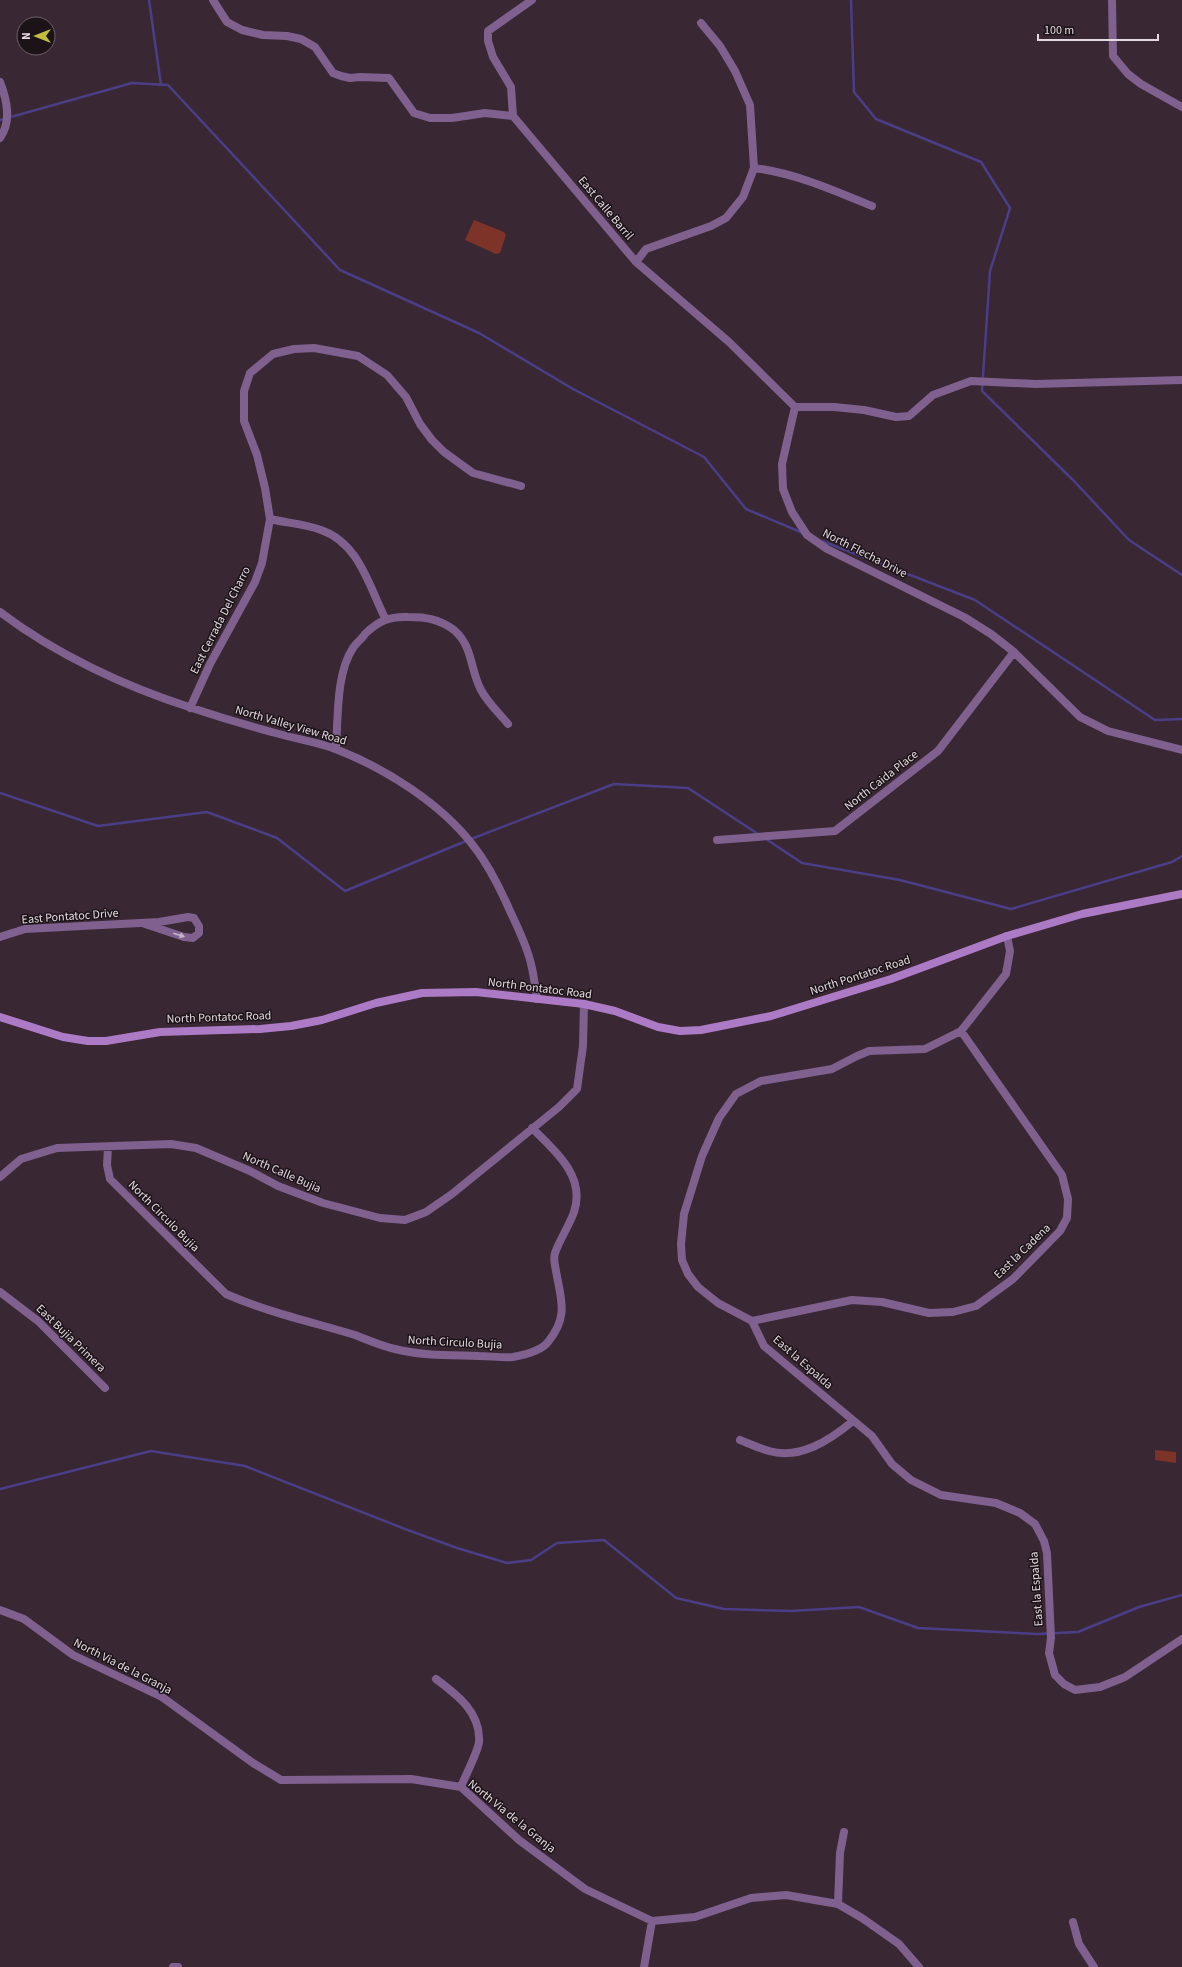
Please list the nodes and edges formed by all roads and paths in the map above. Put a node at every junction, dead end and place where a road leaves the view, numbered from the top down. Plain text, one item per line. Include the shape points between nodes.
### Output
1 (213, 0) edge
2 (532, 0) edge
3 (1112, 0) edge
4 (701, 23) dead end
5 (0, 82) edge
6 (1182, 107) edge
7 (513, 116) junction
8 (0, 138) edge
9 (754, 168) junction
10 (872, 206) dead end
11 (636, 262) junction
12 (1182, 380) edge
13 (795, 407) junction
14 (521, 486) dead end
15 (270, 519) junction
16 (0, 612) edge
17 (385, 618) junction
18 (1014, 652) junction
19 (190, 708) junction
20 (508, 724) dead end
21 (336, 749) junction
22 (1182, 750) edge
23 (717, 840) dead end
24 (1182, 894) edge
25 (142, 924) junction
26 (1007, 936) junction
27 (0, 937) edge
28 (537, 999) junction
29 (584, 1004) junction
30 (0, 1017) edge
31 (961, 1031) junction
32 (532, 1128) junction
33 (108, 1147) junction
34 (0, 1177) edge
35 (0, 1292) edge
36 (752, 1321) junction
37 (105, 1388) dead end
38 (853, 1421) junction
39 (740, 1440) dead end
40 (0, 1610) edge
41 (1182, 1640) edge
42 (436, 1679) dead end
43 (461, 1787) junction
44 (844, 1832) dead end
45 (838, 1904) junction
46 (652, 1921) junction
47 (1073, 1922) dead end
48 (173, 1967) edge
49 (178, 1967) edge
50 (644, 1967) edge
51 (919, 1967) edge
52 (1094, 1967) edge

1 - 7 street via 227,22 242,30 263,35 301,39 315,47 333,72 341,76 389,78 414,113 430,118 485,113
2 - 7 street via 488,31 488,42 493,57 511,87
3 - 6 street via 1113,56 1128,74 1141,84
4 - 9 street via 720,46 735,71 750,105
5 - 8 street via 8,120
7 - 11 street, East Calle Barril
9 - 10 street via 773,170 803,179
9 - 11 street via 743,197 726,218 711,226 646,249
11 - 13 street, East Calle Barril via 729,342
12 - 13 street via 1036,384 971,381 933,395 909,416 896,417 857,409
13 - 18 street, North Flecha Drive via 782,464 783,489 792,512 807,535 827,549 964,616
14 - 15 street via 473,473 444,452 420,424 406,397 387,375 358,356 329,349 294,349 273,354 263,361 250,373 244,391 244,421 257,456
15 - 17 street via 321,529 339,539 354,554
15 - 19 street, East Cerrada Del Charro via 262,563 255,582 210,664
16 - 19 street, North Valley View Road via 14,623 91,668 140,690
17 - 20 street via 423,616 454,631 470,653 481,690
17 - 21 street via 353,648 344,670
18 - 22 street, North Flecha Drive via 1080,717 1108,731
18 - 23 street, North Caida Place via 938,751 835,831
19 - 21 street, North Valley View Road
21 - 28 street, North Valley View Road via 387,774 413,791 452,822 472,844 498,885 519,930 531,963
24 - 26 street, North Pontatoc Road via 1082,914
25 -> 25 street, East Pontatoc Drive via 184,937 193,938 199,933 199,926 194,918 188,917
25 - 27 street, East Pontatoc Drive via 25,929
26 - 29 street, North Pontatoc Road via 890,979 772,1016 720,1027 670,1030
26 - 31 street via 1010,951 1006,974
28 - 29 street, North Pontatoc Road
28 - 30 street, North Pontatoc Road via 476,992 422,993 377,1002 322,1020 291,1026 160,1032 106,1041 63,1037
29 - 32 street, North Calle Bujia via 578,1089
31 - 36 street via 924,1049 869,1052 832,1069 761,1081 736,1094 719,1118 702,1156 684,1214 682,1260 698,1287 718,1303
31 - 36 street, East la Cadena via 1062,1175 1068,1199 1067,1218 1060,1231 1013,1279 976,1306 953,1312 929,1313 882,1302 852,1300
32 - 33 street, North Calle Bujia via 452,1194 426,1212 405,1220 380,1218 323,1203 278,1186 196,1148 171,1144
32 - 33 street, North Circulo Bujia via 566,1164 573,1174 577,1191 574,1211 554,1257 562,1297 563,1312 560,1324 548,1343 530,1353 512,1357 443,1355 394,1349 246,1303 226,1294 110,1179 107,1165
33 - 34 street, North Calle Bujia via 57,1148 21,1159
35 - 37 street, East Bujia Primera via 38,1321
36 - 38 street, East la Espalda via 764,1346
38 - 39 street via 834,1437 798,1452 771,1452
38 - 41 street, East la Espalda via 872,1436 892,1464 911,1480 941,1495 996,1503 1011,1508 1035,1524 1048,1553 1051,1638 1049,1653 1055,1675 1064,1684 1075,1690 1100,1687 1125,1677
40 - 43 street, North Via de la Granja via 24,1619 74,1655 162,1697 253,1763 281,1780 411,1779
42 - 43 street via 461,1697 476,1719 479,1742
43 - 46 street, North Via de la Granja via 519,1840 585,1889
44 - 45 street via 840,1853
45 - 46 street via 786,1895 751,1898 695,1917
45 - 51 street via 899,1944
46 - 50 street
47 - 52 street via 1079,1944
48 - 49 street

